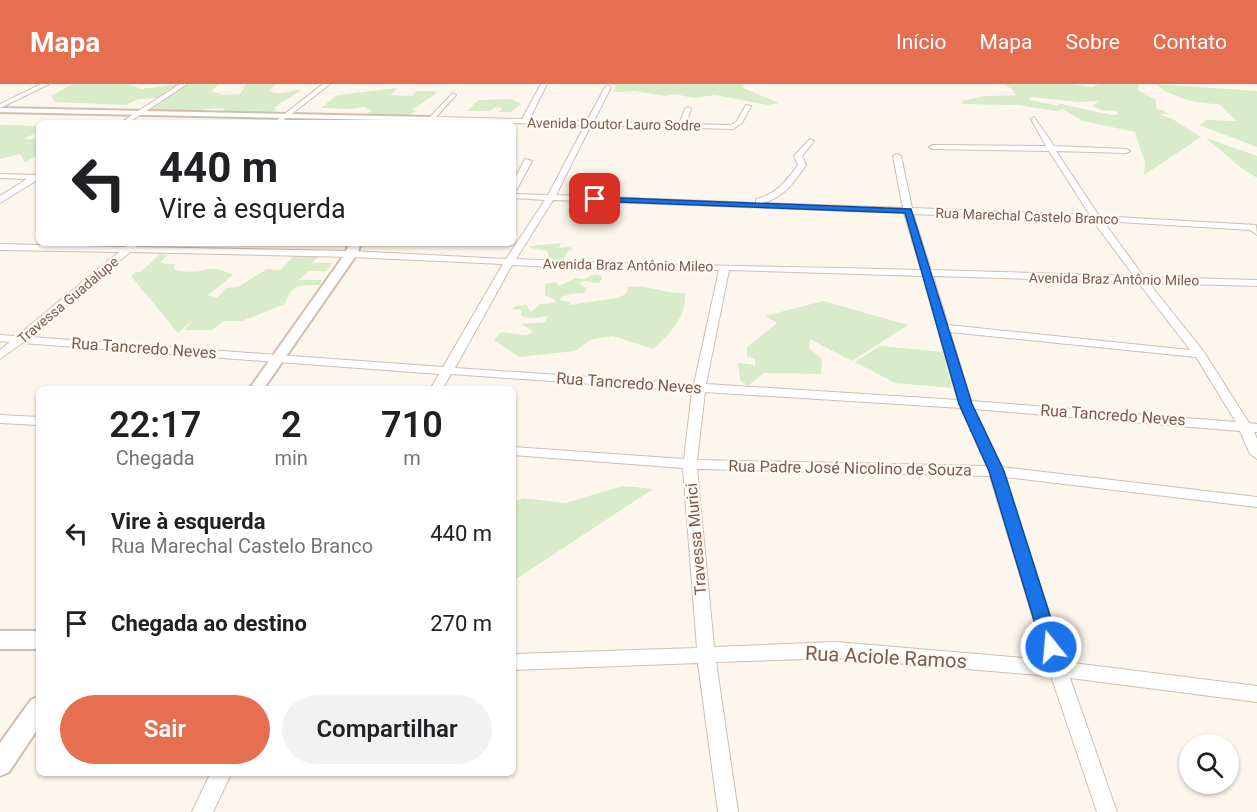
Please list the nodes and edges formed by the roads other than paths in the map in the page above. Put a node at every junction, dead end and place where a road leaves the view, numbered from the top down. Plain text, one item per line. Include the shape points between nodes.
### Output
1 (46, 84) edge
2 (184, 84) edge
3 (327, 84) edge
4 (544, 84) edge
5 (608, 87) dead end
6 (453, 95) dead end
7 (748, 106) dead end
8 (0, 108) edge
9 (688, 109) dead end
10 (138, 113) junction
11 (284, 117) junction
12 (1034, 119) dead end
13 (128, 120) edge
14 (280, 120) edge
15 (394, 120) edge
16 (431, 120) edge
17 (516, 122) edge
18 (524, 122) junction
19 (589, 123) junction
20 (682, 125) junction
21 (810, 141) dead end
22 (933, 147) dead end
23 (1051, 148) junction
24 (1126, 151) dead end
25 (897, 156) dead end
26 (528, 161) dead end
27 (0, 176) edge
28 (36, 177) edge
29 (36, 178) edge
30 (516, 183) edge
31 (516, 196) edge
32 (550, 198) junction
33 (0, 200) edge
34 (752, 205) junction
35 (908, 211) junction
36 (1095, 218) junction
37 (1255, 230) edge
38 (66, 246) edge
39 (132, 246) edge
40 (206, 246) edge
41 (0, 247) edge
42 (353, 248) edge
43 (509, 262) junction
44 (725, 267) junction
45 (927, 274) junction
46 (1141, 279) junction
47 (1257, 283) edge
48 (943, 328) junction
49 (0, 338) edge
50 (20, 339) junction
51 (1200, 354) junction
52 (0, 356) edge
53 (279, 357) junction
54 (448, 370) junction
55 (258, 386) edge
56 (438, 386) edge
57 (699, 387) junction
58 (966, 404) junction
59 (0, 419) edge
60 (36, 421) edge
61 (1252, 427) edge
62 (516, 451) edge
63 (1257, 454) edge
64 (690, 464) junction
65 (996, 471) junction
66 (1257, 502) edge
67 (0, 640) edge
68 (36, 640) edge
69 (706, 654) junction
70 (516, 662) edge
71 (1058, 669) junction
72 (1257, 694) edge
73 (36, 711) edge
74 (0, 764) edge
75 (220, 776) edge
76 (202, 812) edge
77 (728, 812) edge
78 (1107, 812) edge

1 - 8 street
2 - 10 street
3 - 11 street
4 - 18 street
5 - 19 street
6 - 16 street
7 - 20 street, Avenida Doutor Lauro Sodre via 736,126
8 - 10 street, Avenida Doutor Lauro Sodre
9 - 20 street
10 - 11 street, Avenida Doutor Lauro Sodre
10 - 13 street
11 - 14 street
11 - 15 street, Avenida Doutor Lauro Sodre
12 - 23 street
17 - 18 street, Avenida Doutor Lauro Sodre
18 - 19 street, Avenida Doutor Lauro Sodre
19 - 20 street, Avenida Doutor Lauro Sodre
19 - 32 street
21 - 34 street via 798,156 802,165 781,194
22 - 23 street
23 - 24 street
23 - 36 street
25 - 35 street
26 - 30 street
27 - 28 street
29 - 33 street
31 - 32 street, Rua Marechal Castelo Branco
32 - 34 street, Rua Marechal Castelo Branco
32 - 43 street
34 - 35 street, Rua Marechal Castelo Branco
35 - 36 street, Rua Marechal Castelo Branco
35 - 45 street
36 - 37 street, Rua Marechal Castelo Branco
36 - 46 street
38 - 41 street, Avenida Braz Antônio Mileo
39 - 50 street, Travessa Guadalupe
40 - 42 street, Avenida Braz Antônio Mileo
42 - 43 street, Avenida Braz Antônio Mileo
42 - 53 street
43 - 44 street, Avenida Braz Antônio Mileo
43 - 54 street
44 - 45 street, Avenida Braz Antônio Mileo
44 - 57 street, Travessa Murici
45 - 46 street, Avenida Braz Antônio Mileo
45 - 48 street
46 - 47 street, Avenida Braz Antônio Mileo
46 - 51 street
48 - 51 street
48 - 58 street
49 - 50 street, Rua Tancredo Neves
50 - 52 street, Travessa Guadalupe
50 - 53 street, Rua Tancredo Neves
51 - 61 street
53 - 54 street, Rua Tancredo Neves
53 - 55 street
54 - 56 street
54 - 57 street, Rua Tancredo Neves
57 - 58 street, Rua Tancredo Neves
57 - 64 street, Travessa Murici
58 - 61 street, Rua Tancredo Neves
58 - 65 street
59 - 60 street
61 - 63 street
62 - 64 street, Rua Padre José Nicolino de Souza
64 - 65 street, Rua Padre José Nicolino de Souza
64 - 69 street, Travessa Murici
65 - 66 street, Rua Padre José Nicolino de Souza
65 - 71 street
67 - 68 street
69 - 70 street, Rua Aciole Ramos
69 - 71 street, Rua Aciole Ramos via 836,651
69 - 77 street, Travessa Murici
71 - 72 street, Rua Aciole Ramos
71 - 78 street
73 - 74 street
75 - 76 street

